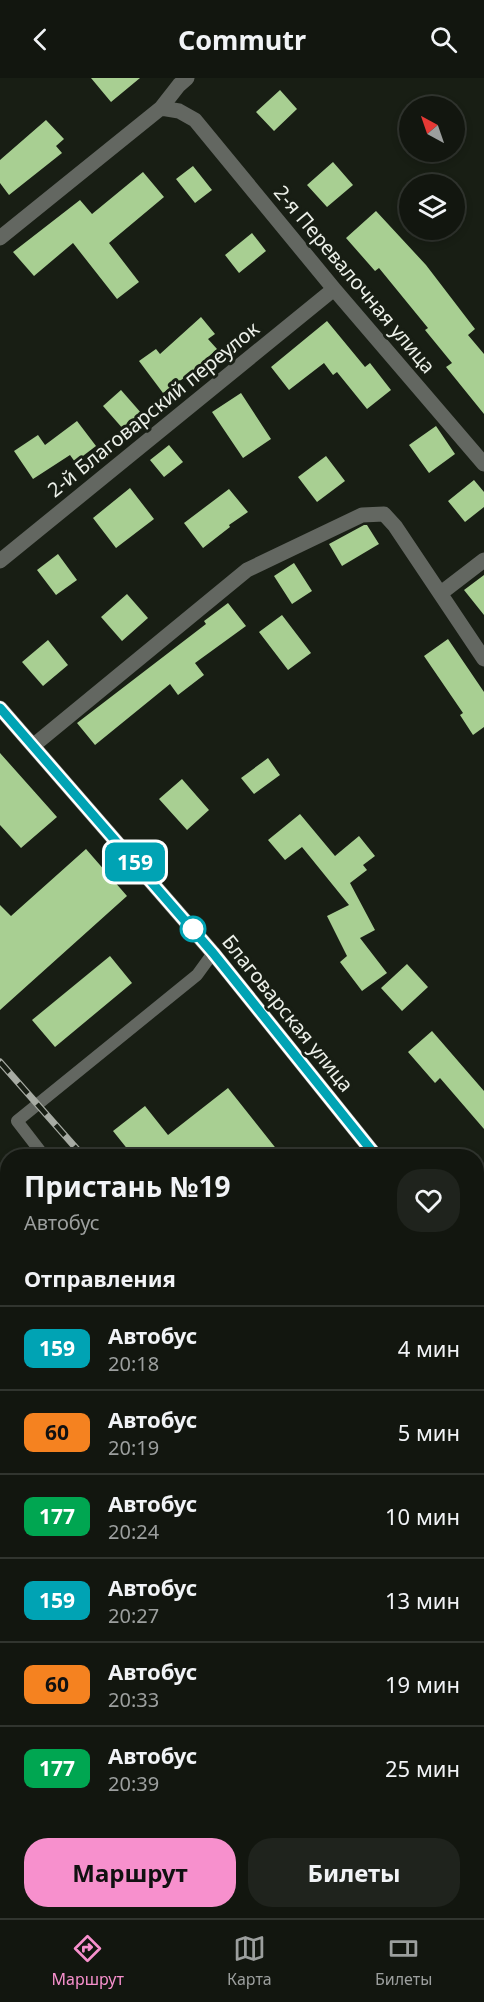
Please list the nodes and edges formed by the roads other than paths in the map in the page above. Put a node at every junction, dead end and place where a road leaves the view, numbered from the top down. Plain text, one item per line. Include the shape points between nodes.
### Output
1 (187, 78) edge
2 (161, 108) junction
3 (0, 238) edge
4 (334, 289) junction
5 (484, 464) edge
6 (484, 560) edge
7 (0, 561) edge
8 (441, 593) junction
9 (484, 659) edge
10 (0, 708) edge
11 (34, 745) junction
12 (213, 953) junction
13 (39, 1149) edge
14 (370, 1149) edge

1 - 2 street
2 - 3 street
2 - 4 street, 2-я Перевалочная улица via 179,111 195,120
4 - 5 street, 2-я Перевалочная улица
4 - 7 street, 2-й Благоварский переулок
6 - 8 street
8 - 9 street
8 - 11 street via 384,513 362,514 247,570
10 - 11 street, Благоварская улица
11 - 12 street, Благоварская улица
12 - 13 lane via 197,975 17,1121
12 - 14 street, Благоварская улица

